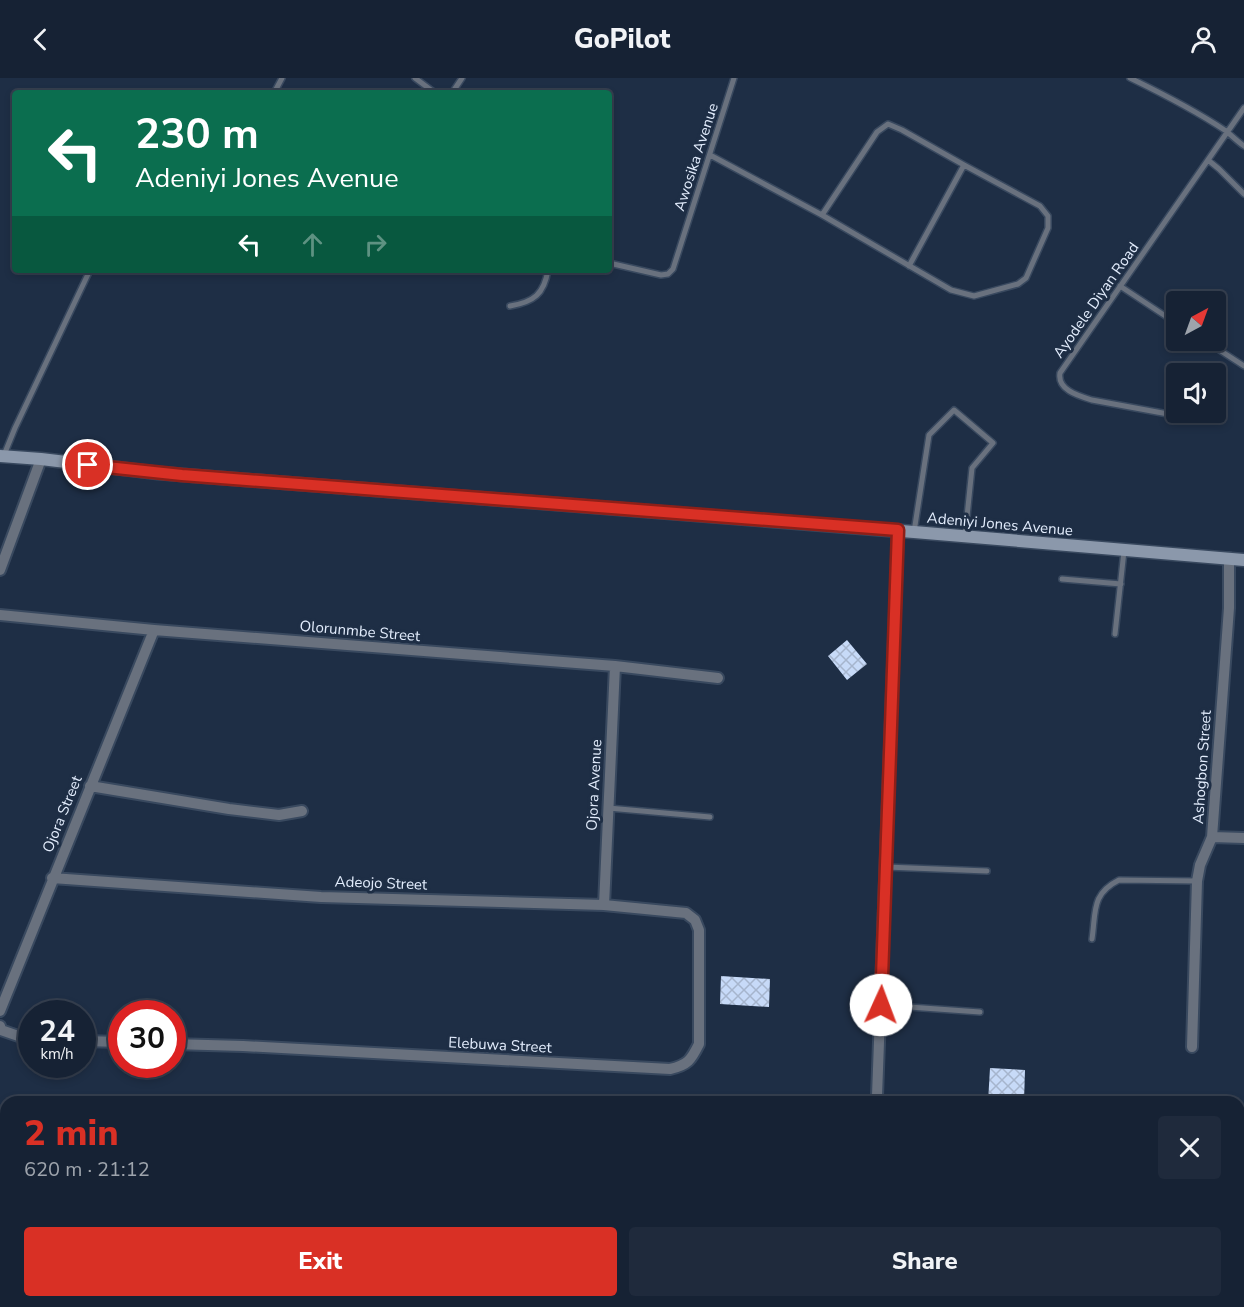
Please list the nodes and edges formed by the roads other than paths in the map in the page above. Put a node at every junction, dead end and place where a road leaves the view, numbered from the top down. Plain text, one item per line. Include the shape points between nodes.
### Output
1 (415, 78) edge
2 (734, 78) edge
3 (1130, 78) edge
4 (431, 90) edge
5 (1244, 108) edge
6 (1227, 132) junction
7 (1244, 146) edge
8 (710, 155) junction
9 (1208, 160) junction
10 (964, 165) junction
11 (1244, 194) edge
12 (822, 215) junction
13 (612, 264) edge
14 (909, 266) junction
15 (89, 273) edge
16 (547, 273) edge
17 (1120, 286) junction
18 (510, 306) dead end
19 (1166, 316) edge
20 (1221, 351) edge
21 (1244, 366) edge
22 (1166, 414) edge
23 (2, 456) edge
24 (41, 459) junction
25 (898, 530) junction
26 (914, 532) junction
27 (965, 536) junction
28 (1124, 550) junction
29 (1229, 558) junction
30 (1244, 560) edge
31 (0, 570) edge
32 (1062, 579) dead end
33 (1120, 584) junction
34 (0, 615) edge
35 (154, 630) junction
36 (1115, 634) dead end
37 (615, 666) junction
38 (718, 678) dead end
39 (90, 786) junction
40 (608, 808) junction
41 (302, 811) dead end
42 (710, 817) dead end
43 (1212, 837) junction
44 (1244, 838) edge
45 (885, 867) junction
46 (987, 871) dead end
47 (52, 878) junction
48 (1197, 882) junction
49 (603, 905) junction
50 (699, 930) joint
51 (1092, 939) dead end
52 (881, 1005) junction
53 (0, 1011) edge
54 (980, 1012) dead end
55 (0, 1028) edge
56 (18, 1035) edge
57 (186, 1044) edge
58 (1192, 1047) dead end
59 (877, 1096) dead end

1 - 4 lane
2 - 8 lane, Awosika Avenue
3 - 6 lane
5 - 6 lane, Ayodele Diyan Road
6 - 7 lane
6 - 9 lane, Ayodele Diyan Road
8 - 12 lane
8 - 13 lane, Awosika Avenue via 673,269 661,275
9 - 11 lane
9 - 17 lane, Ayodele Diyan Road
10 - 12 lane via 888,124 877,132
10 - 14 lane
10 - 14 lane via 1040,206 1048,216 1048,228 1026,278 1018,284 974,296 951,290
12 - 14 lane
15 - 23 lane
16 - 18 lane via 533,300
17 - 19 lane
17 - 22 lane, Ayodele Diyan Road via 1059,378 1074,394 1092,400
20 - 21 lane
23 - 24 street, Adeniyi Jones Avenue
24 - 25 street, Adeniyi Jones Avenue via 170,474
24 - 31 street
25 - 26 street, Adeniyi Jones Avenue
25 - 45 street
26 - 27 street, Adeniyi Jones Avenue
26 - 27 lane via 929,435 954,410 993,443 972,468
27 - 28 street, Adeniyi Jones Avenue
28 - 29 street, Adeniyi Jones Avenue
28 - 33 lane
29 - 30 street, Adeniyi Jones Avenue
29 - 43 street, Ashogbon Street via 1229,608
32 - 33 lane
33 - 36 lane
34 - 35 street, Olorunmbe Street
35 - 37 street, Olorunmbe Street
35 - 39 street, Ojora Street
37 - 38 street, Olorunmbe Street
37 - 40 street, Ojora Avenue
39 - 41 street via 279,816
39 - 47 street, Ojora Street
40 - 42 lane
40 - 49 street, Ojora Avenue
43 - 44 street
43 - 48 street, Ashogbon Street
45 - 46 lane
45 - 52 street
47 - 49 street, Adeojo Street via 321,897
47 - 53 street, Ojora Street
48 - 51 lane via 1119,880 1110,884 1097,901
48 - 58 street, Ashogbon Street
49 - 50 street, Adeojo Street via 686,913
50 - 57 street, Elebuwa Street via 699,1044 693,1058 670,1069
52 - 54 lane
52 - 59 street
55 - 56 street

